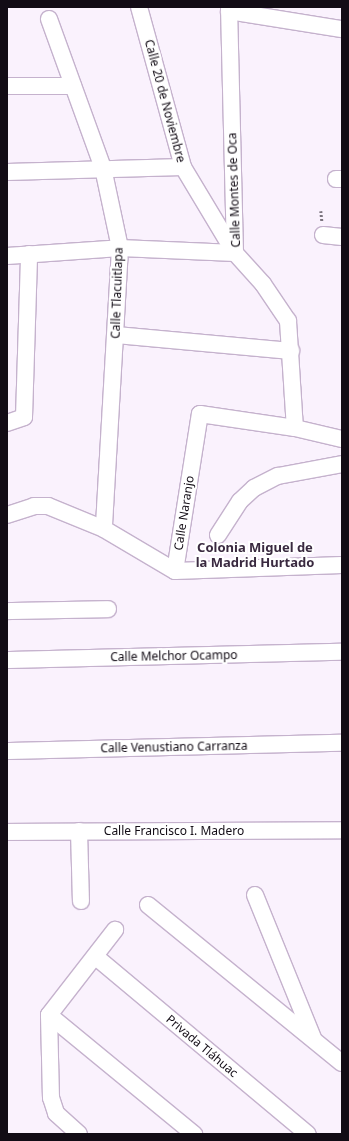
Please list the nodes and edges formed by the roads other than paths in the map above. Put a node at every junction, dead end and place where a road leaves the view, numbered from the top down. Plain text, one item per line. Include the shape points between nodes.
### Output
1 (139, 7) edge
2 (229, 9) edge
3 (49, 19) dead end
4 (342, 29) edge
5 (7, 86) edge
6 (73, 86) junction
7 (183, 167) junction
8 (103, 168) junction
9 (7, 172) edge
10 (323, 235) dead end
11 (342, 237) edge
12 (120, 248) junction
13 (235, 253) junction
14 (29, 254) junction
15 (7, 256) edge
16 (116, 335) junction
17 (291, 351) junction
18 (7, 423) edge
19 (295, 428) junction
20 (342, 439) edge
21 (342, 464) edge
22 (7, 515) edge
23 (104, 529) junction
24 (218, 535) dead end
25 (342, 565) edge
26 (175, 571) junction
27 (108, 609) dead end
28 (7, 611) edge
29 (342, 652) edge
30 (7, 660) edge
31 (342, 743) edge
32 (7, 751) edge
33 (342, 830) edge
34 (79, 831) junction
35 (7, 832) edge
36 (255, 895) dead end
37 (81, 901) dead end
38 (148, 904) dead end
39 (115, 930) dead end
40 (96, 957) junction
41 (49, 1015) junction
42 (314, 1040) junction
43 (342, 1063) edge
44 (77, 1133) edge
45 (194, 1134) edge
46 (308, 1134) edge

1 - 7 street, Calle 20 de Noviembre
2 - 4 street
2 - 13 street, Calle Montes de Oca
3 - 6 street, Calle Tlacuitlapa
5 - 6 street
6 - 8 street, Calle Tlacuitlapa
7 - 8 street
7 - 13 street, Calle 20 de Noviembre
8 - 9 street
8 - 12 street, Calle Tlacuitlapa
10 - 11 street
12 - 13 street
12 - 14 street
12 - 16 street, Calle Tlacuitlapa
13 - 17 street, Calle Montes de Oca via 263,284 288,321
14 - 15 street
14 - 18 street via 24,417
16 - 17 street
16 - 23 street, Calle Tlacuitlapa
17 - 19 street, Calle Montes de Oca
19 - 20 street, Calle Naranjo
19 - 26 street, Calle Naranjo via 200,414
21 - 24 street via 278,476 254,488 240,500
22 - 23 street, Calle Naranjo via 34,506 48,506
23 - 26 street, Calle Naranjo
25 - 26 street
27 - 28 street
29 - 30 street, Calle Melchor Ocampo
31 - 32 street, Calle Venustiano Carranza
33 - 34 street, Calle Francisco I. Madero
34 - 35 street, Calle Francisco I. Madero
34 - 37 street
36 - 42 street
38 - 42 street
39 - 40 street
40 - 41 street
40 - 46 street, Privada Tláhuac
41 - 44 street via 51,1098 56,1113
41 - 45 street
42 - 43 street

